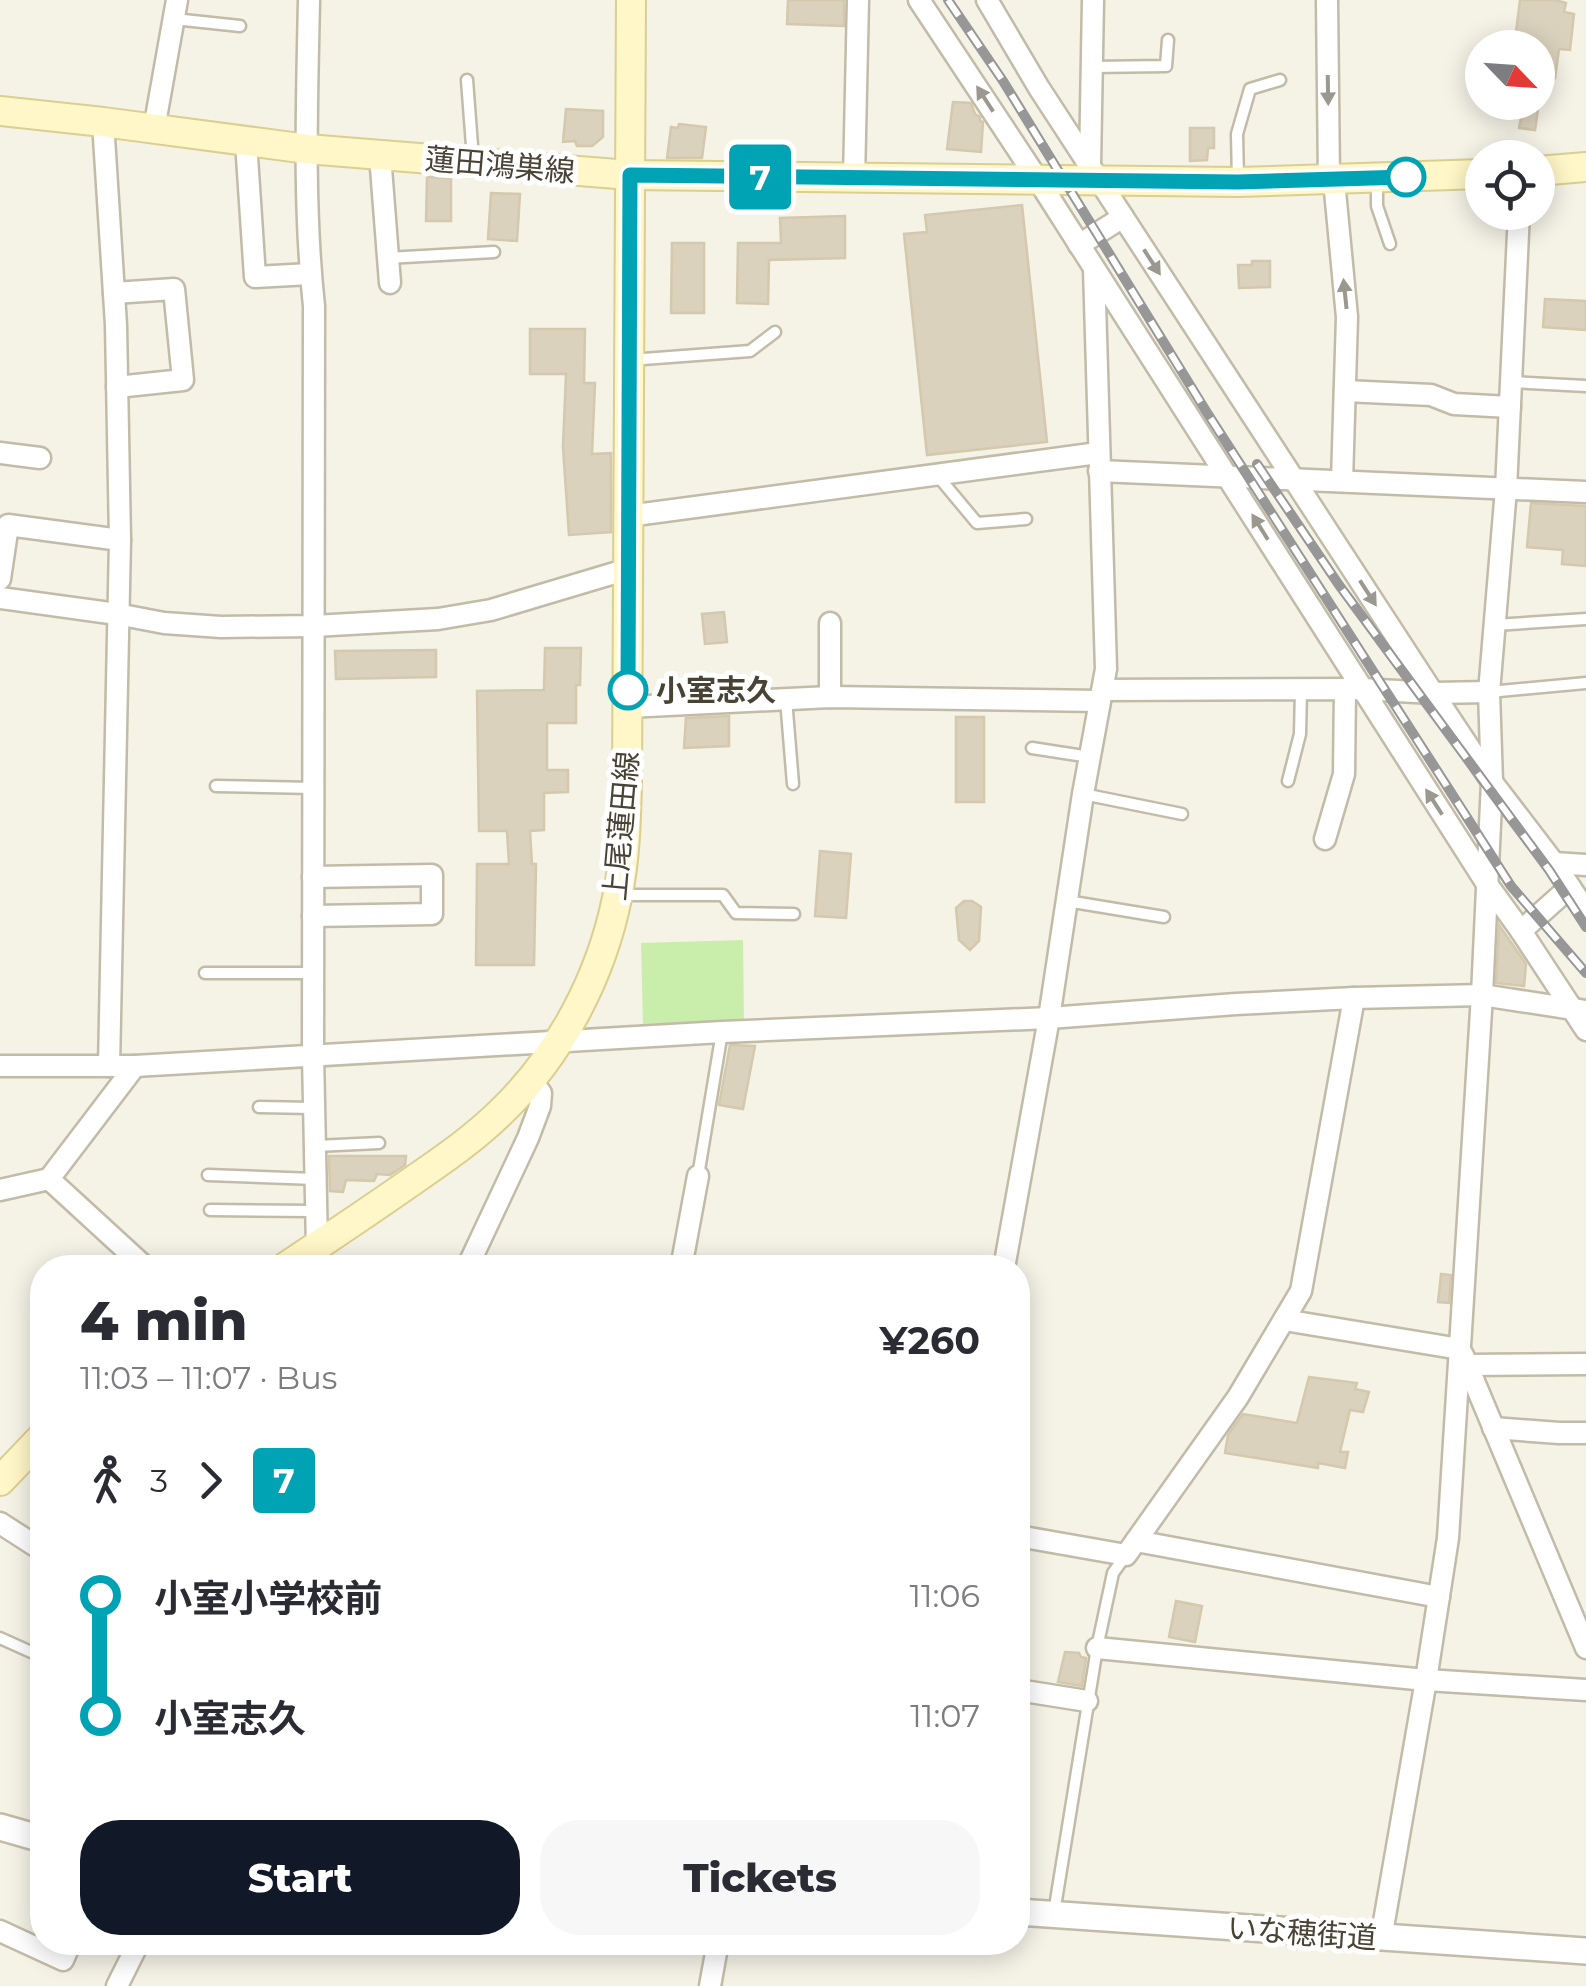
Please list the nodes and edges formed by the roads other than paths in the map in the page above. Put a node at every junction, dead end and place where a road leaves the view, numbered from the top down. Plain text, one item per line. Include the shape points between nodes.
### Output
1 (309, 0) edge
2 (630, 0) edge
3 (858, 0) edge
4 (920, 0) edge
5 (987, 0) edge
6 (1093, 0) edge
7 (1326, 0) edge
8 (176, 9) edge
9 (240, 26) dead end
10 (1168, 40) dead end
11 (1092, 66) junction
12 (468, 80) dead end
13 (1280, 80) dead end
14 (0, 111) edge
15 (104, 122) junction
16 (154, 128) junction
17 (246, 142) junction
18 (307, 149) junction
19 (380, 155) junction
20 (473, 162) junction
21 (1586, 168) edge
22 (1555, 170) edge
23 (1095, 174) junction
24 (630, 175) junction
25 (1465, 175) edge
26 (1377, 178) junction
27 (854, 179) junction
28 (1038, 180) junction
29 (1329, 180) junction
30 (1238, 182) junction
31 (1123, 217) junction
32 (1518, 230) edge
33 (1079, 244) junction
34 (1390, 244) dead end
35 (494, 252) dead end
36 (388, 258) junction
37 (1094, 267) junction
38 (310, 274) junction
39 (390, 283) dead end
40 (114, 294) junction
41 (776, 332) dead end
42 (629, 360) junction
43 (1511, 382) junction
44 (1586, 386) edge
45 (117, 387) junction
46 (1344, 391) junction
47 (1510, 407) junction
48 (0, 453) edge
49 (40, 458) dead end
50 (1099, 462) junction
51 (937, 474) junction
52 (1228, 475) junction
53 (1294, 478) junction
54 (1342, 481) junction
55 (1506, 489) junction
56 (1586, 492) edge
57 (628, 516) junction
58 (1026, 519) dead end
59 (120, 540) junction
60 (628, 569) junction
61 (0, 578) edge
62 (0, 598) edge
63 (117, 614) junction
64 (1586, 618) edge
65 (830, 623) dead end
66 (1495, 625) junction
67 (314, 626) junction
68 (1586, 682) edge
69 (1301, 689) junction
70 (1353, 689) junction
71 (1489, 692) junction
72 (1433, 693) junction
73 (1101, 696) junction
74 (830, 697) junction
75 (786, 698) junction
76 (628, 707) junction
77 (1032, 748) dead end
78 (1091, 757) junction
79 (1288, 781) dead end
80 (1492, 782) junction
81 (793, 784) dead end
82 (216, 786) dead end
83 (314, 788) junction
84 (1083, 794) junction
85 (1182, 814) dead end
86 (1325, 839) dead end
87 (1554, 863) junction
88 (1586, 865) edge
89 (312, 877) junction
90 (1487, 884) junction
91 (1570, 887) junction
92 (618, 895) junction
93 (1067, 901) junction
94 (1586, 911) edge
95 (794, 914) dead end
96 (313, 916) junction
97 (1164, 917) dead end
98 (1521, 931) junction
99 (205, 973) dead end
100 (313, 973) junction
101 (1482, 995) junction
102 (1354, 998) junction
103 (1578, 1009) edge
104 (1049, 1018) junction
105 (1586, 1030) edge
106 (722, 1032) junction
107 (559, 1041) junction
108 (313, 1055) junction
109 (0, 1066) edge
110 (109, 1066) junction
111 (135, 1066) junction
112 (530, 1080) junction
113 (259, 1107) dead end
114 (314, 1108) junction
115 (379, 1143) dead end
116 (316, 1146) junction
117 (208, 1175) dead end
118 (698, 1176) joint
119 (49, 1179) junction
120 (316, 1179) junction
121 (0, 1190) edge
122 (210, 1210) dead end
123 (316, 1212) junction
124 (317, 1246) junction
125 (132, 1255) edge
126 (304, 1255) edge
127 (473, 1255) edge
128 (683, 1255) edge
129 (1006, 1255) edge
130 (1284, 1320) junction
131 (1464, 1357) junction
132 (1586, 1364) edge
133 (1494, 1428) junction
134 (1586, 1432) edge
135 (30, 1450) edge
136 (0, 1482) edge
137 (0, 1523) edge
138 (1030, 1537) edge
139 (30, 1542) edge
140 (1131, 1548) junction
141 (1439, 1597) junction
142 (1583, 1634) edge
143 (0, 1638) edge
144 (1097, 1648) junction
145 (30, 1652) edge
146 (1426, 1680) junction
147 (1586, 1690) edge
148 (1030, 1692) edge
149 (1087, 1701) junction
150 (3, 1835) edge
151 (30, 1838) edge
152 (1030, 1913) edge
153 (1054, 1914) junction
154 (0, 1931) edge
155 (1382, 1938) junction
156 (30, 1945) edge
157 (1586, 1951) edge
158 (132, 1955) edge
159 (716, 1955) edge
160 (117, 1986) edge
161 (710, 1986) edge

1 - 18 street
2 - 24 main road, 上尾蓮田線
3 - 27 street
28 -> 4 street
5 - 23 street
6 - 11 street
7 -> 29 street
8 - 9 lane
8 - 16 street
10 - 11 lane via 1166,66
11 - 23 street
12 - 20 lane
13 - 30 lane via 1250,88 1238,134
14 - 15 main road, 蓮田鴻巣線
15 - 16 main road, 蓮田鴻巣線
15 - 40 street
16 - 17 main road, 蓮田鴻巣線
17 - 18 main road, 蓮田鴻巣線
17 - 38 street via 255,276
18 - 19 main road, 蓮田鴻巣線
18 - 38 street
19 - 20 main road, 蓮田鴻巣線
19 - 36 street
20 - 24 main road, 蓮田鴻巣線
21 - 22 main road
23 - 28 main road, 蓮田鴻巣線
23 - 30 main road, 蓮田鴻巣線
23 - 31 street
24 - 27 main road, 蓮田鴻巣線
24 - 42 main road, 上尾蓮田線
25 - 26 main road, 蓮田鴻巣線
26 - 29 main road, 蓮田鴻巣線
26 - 34 lane via 1376,206
27 - 28 main road, 蓮田鴻巣線
28 - 33 street
29 - 30 main road, 蓮田鴻巣線
46 -> 29 street via 1347,317
31 - 33 street
31 -> 53 street
32 - 43 street
33 - 37 street
35 - 36 lane
36 - 39 street
37 - 50 street
37 - 52 street
38 - 67 street
40 - 45 street
40 - 45 street via 174,289 183,380
41 - 42 lane via 750,351
42 - 57 main road, 上尾蓮田線
43 - 44 lane
43 - 47 street
45 - 59 street
46 - 47 street
46 - 54 street
47 - 55 street
48 - 49 street
50 - 51 street
50 - 52 street
50 - 73 street via 1106,669
51 - 57 street
51 - 58 lane via 977,523
52 - 53 street
70 -> 52 street
53 - 54 street
53 -> 72 street
54 - 55 street
55 - 56 street
55 - 66 street
57 - 60 main road, 上尾蓮田線
59 - 61 street via 8,524
59 - 63 street
60 - 67 street via 491,610
60 - 76 main road, 上尾蓮田線
62 - 63 street
63 - 67 street via 221,627
63 - 110 street
64 - 66 lane
65 - 74 street
66 - 71 street
67 - 83 street
68 - 71 lane
69 - 70 street
69 - 73 street
69 - 79 lane via 1300,734
70 - 72 street
70 - 86 street via 1344,774
90 -> 70 street
71 - 72 street
71 - 80 street
72 - 80 street
73 - 74 street
73 - 78 street
74 - 75 street
75 - 76 street
75 - 81 lane
76 - 92 main road, 上尾蓮田線 via 626,842
77 - 78 lane
78 - 84 street
80 - 87 street
80 - 90 street
82 - 83 lane
83 - 89 street
84 - 85 lane
84 - 93 street
87 - 88 street
87 - 91 street
89 - 96 street
89 - 96 street via 432,875 432,914
90 - 98 street
90 - 101 street
91 - 94 street
91 - 98 street
92 - 95 lane via 722,895 736,913
92 - 107 main road, 上尾蓮田線 via 599,960
93 - 97 lane
93 - 104 street
96 - 100 street
98 - 103 street
99 - 100 lane
100 - 108 street
101 - 102 street
101 - 103 street
101 - 131 street
102 - 104 street
102 - 130 street via 1301,1291
103 - 105 street
104 - 106 street
104 - 129 street
106 - 107 street
106 - 118 lane
107 - 108 street
107 - 112 main road, 上尾蓮田線
108 - 111 street
108 - 114 street
109 - 110 street
110 - 111 street
111 - 119 street
112 - 124 main road, 上尾蓮田線 via 479,1132
112 - 127 street via 540,1106
113 - 114 lane
114 - 116 street
115 - 116 lane
116 - 120 street
117 - 120 lane
118 - 128 street
119 - 121 street
119 - 125 street
120 - 123 street
122 - 123 lane
123 - 124 street
124 - 126 main road, 上尾蓮田線
130 - 131 street
130 - 140 street
131 - 132 street
131 - 133 street
131 - 141 street
133 - 134 street
133 - 142 street
135 - 136 main road
137 - 139 street
138 - 140 street
140 - 141 street
140 - 144 lane via 1113,1573
141 - 146 street
143 - 145 lane
144 - 146 street
144 - 149 lane
146 - 147 street
146 - 155 street
148 - 149 street
149 - 153 lane
150 - 151 street
152 - 153 street, いな穂街道
153 - 155 street, いな穂街道
154 - 156 street
155 - 157 street, いな穂街道
158 - 160 street
159 - 161 street

